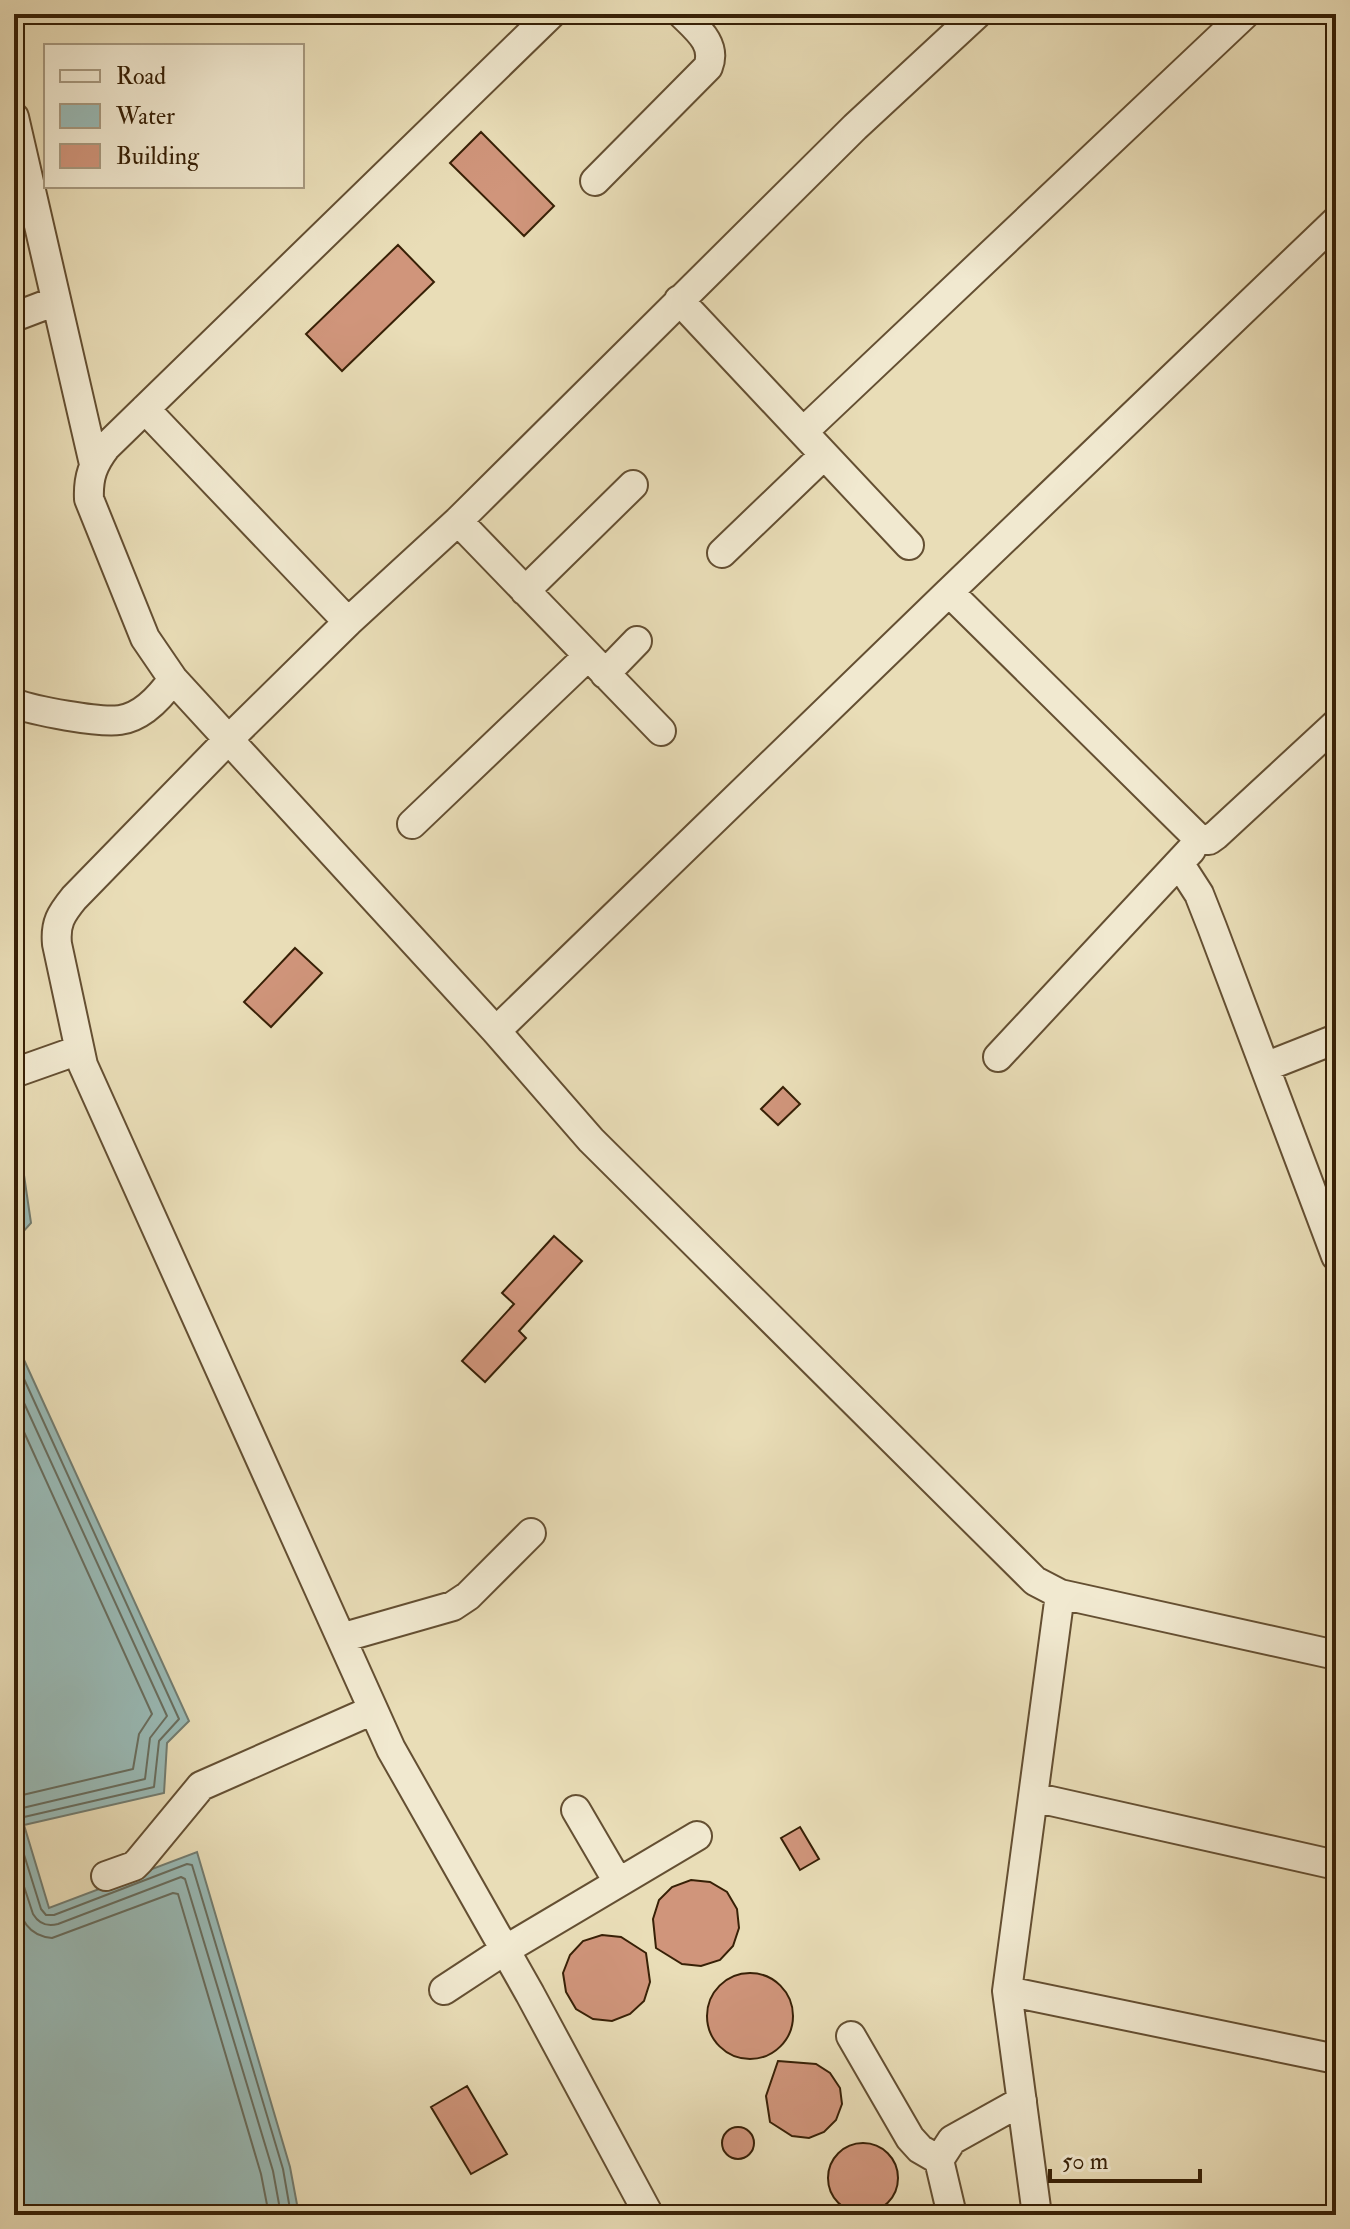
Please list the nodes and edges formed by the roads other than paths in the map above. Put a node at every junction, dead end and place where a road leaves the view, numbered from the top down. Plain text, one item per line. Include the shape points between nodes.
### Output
1 (551, 14) edge
2 (682, 14) edge
3 (977, 14) edge
4 (1245, 14) edge
5 (14, 117) edge
6 (595, 181) dead end
7 (1336, 221) edge
8 (679, 300) junction
9 (56, 301) junction
10 (14, 317) edge
11 (145, 409) junction
12 (803, 432) junction
13 (824, 455) junction
14 (94, 464) junction
15 (633, 485) dead end
16 (458, 521) junction
17 (909, 545) dead end
18 (722, 553) dead end
19 (525, 591) junction
20 (949, 592) junction
21 (348, 622) junction
22 (637, 641) dead end
23 (596, 665) junction
24 (173, 679) junction
25 (14, 703) edge
26 (1336, 724) edge
27 (661, 731) dead end
28 (228, 740) junction
29 (412, 824) dead end
30 (1200, 840) junction
31 (1179, 863) junction
32 (496, 1031) junction
33 (1336, 1039) edge
34 (79, 1050) junction
35 (998, 1057) dead end
36 (1265, 1067) junction
37 (14, 1073) edge
38 (1336, 1256) edge
39 (531, 1533) dead end
40 (1060, 1594) junction
41 (341, 1638) junction
42 (1336, 1655) edge
43 (373, 1710) junction
44 (1033, 1797) junction
45 (576, 1810) dead end
46 (697, 1836) dead end
47 (1336, 1865) edge
48 (106, 1876) dead end
49 (618, 1882) junction
50 (505, 1950) junction
51 (444, 1990) dead end
52 (1007, 1991) junction
53 (851, 2036) dead end
54 (1336, 2059) edge
55 (1022, 2101) junction
56 (939, 2160) junction
57 (649, 2215) edge
58 (952, 2215) edge
59 (1037, 2215) edge

1 - 11 lane
2 - 6 lane via 706,38 708,67
3 - 8 lane
4 - 12 lane
5 - 9 lane
7 - 20 lane
8 - 12 lane
8 - 16 lane
9 - 10 lane
9 - 14 lane
11 - 14 lane
11 - 21 lane
12 - 13 lane
13 - 17 lane
13 - 18 lane
14 - 24 lane via 89,499 99,529 145,638
15 - 19 lane
16 - 19 lane
16 - 21 lane
19 - 23 lane
20 - 30 lane
20 - 32 lane
21 - 28 lane
22 - 23 lane
23 - 27 lane
23 - 29 lane
24 - 25 lane via 157,701 121,720 73,717
24 - 28 lane
26 - 30 lane via 1216,835
28 - 32 lane
28 - 34 lane via 60,915 57,944
30 - 31 lane
31 - 35 lane
31 - 36 lane via 1199,894
32 - 40 lane via 591,1140 1035,1581
33 - 36 lane
34 - 37 lane
34 - 41 lane
36 - 38 lane
39 - 41 lane via 453,1606
40 - 42 lane
40 - 44 lane
41 - 43 lane
43 - 48 lane via 201,1786 134,1866
43 - 50 lane via 419,1803
44 - 47 lane
44 - 52 lane
45 - 49 lane
46 - 49 lane
49 - 50 lane
50 - 51 lane
50 - 57 lane
52 - 54 lane
52 - 55 lane
53 - 56 lane via 910,2138
55 - 56 lane via 952,2140
55 - 59 lane
56 - 58 lane

